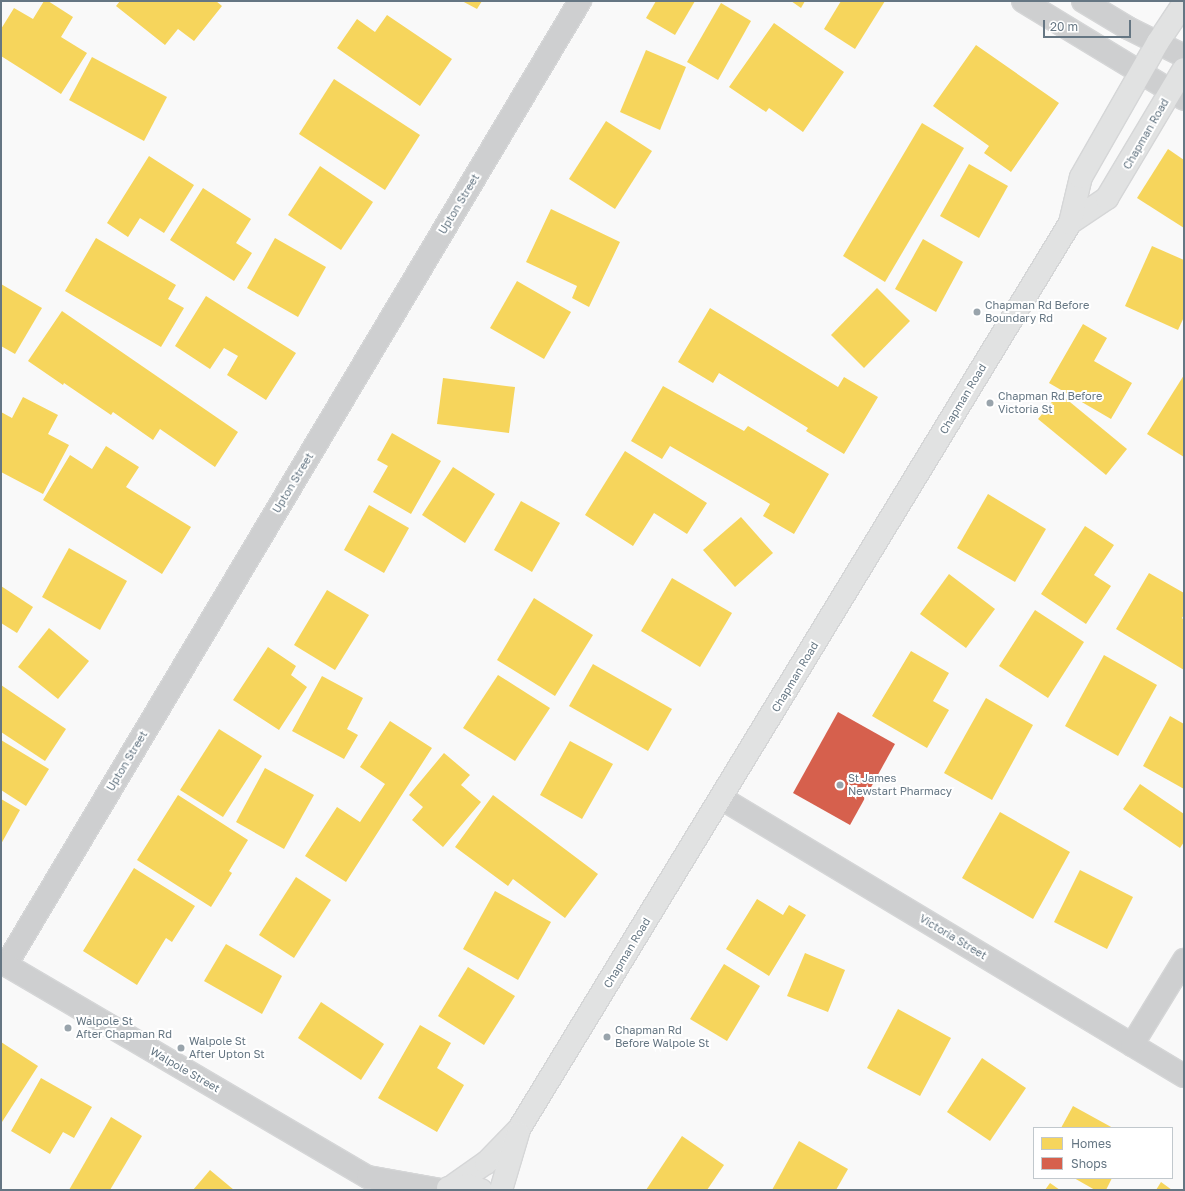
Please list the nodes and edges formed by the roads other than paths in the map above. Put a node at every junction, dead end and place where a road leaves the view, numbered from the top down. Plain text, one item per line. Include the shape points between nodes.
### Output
1 (580, 1) edge
2 (1023, 1) edge
3 (1083, 1) edge
4 (1184, 3) edge
5 (1158, 42) junction
6 (1184, 56) edge
7 (1184, 69) edge
8 (1140, 74) junction
9 (1177, 96) edge
10 (1070, 223) junction
11 (721, 798) junction
12 (1184, 960) edge
13 (3, 963) edge
14 (1132, 1044) junction
15 (1184, 1076) edge
16 (519, 1130) junction
17 (373, 1184) edge
18 (446, 1188) edge
19 (481, 1190) edge
20 (501, 1190) edge

1 - 13 street, Upton Street
2 - 8 street
3 - 5 street via 1128,28
4 - 5 main road, Chapman Road
5 - 6 street
5 - 8 main road, Chapman Road
7 - 9 main road, Chapman Road
8 - 9 street
8 - 10 main road, Chapman Road via 1081,177
9 - 10 main road, Chapman Road via 1108,198
10 - 11 main road, Chapman Road
11 - 14 street, Victoria Street
11 - 16 main road, Chapman Road
12 - 14 street
13 - 17 street, Walpole Street
14 - 15 street, Victoria Street
16 - 18 main road, Chapman Road via 486,1163
16 - 20 main road, Chapman Road
17 - 18 street, Walpole Street
18 - 19 main road via 467,1185

